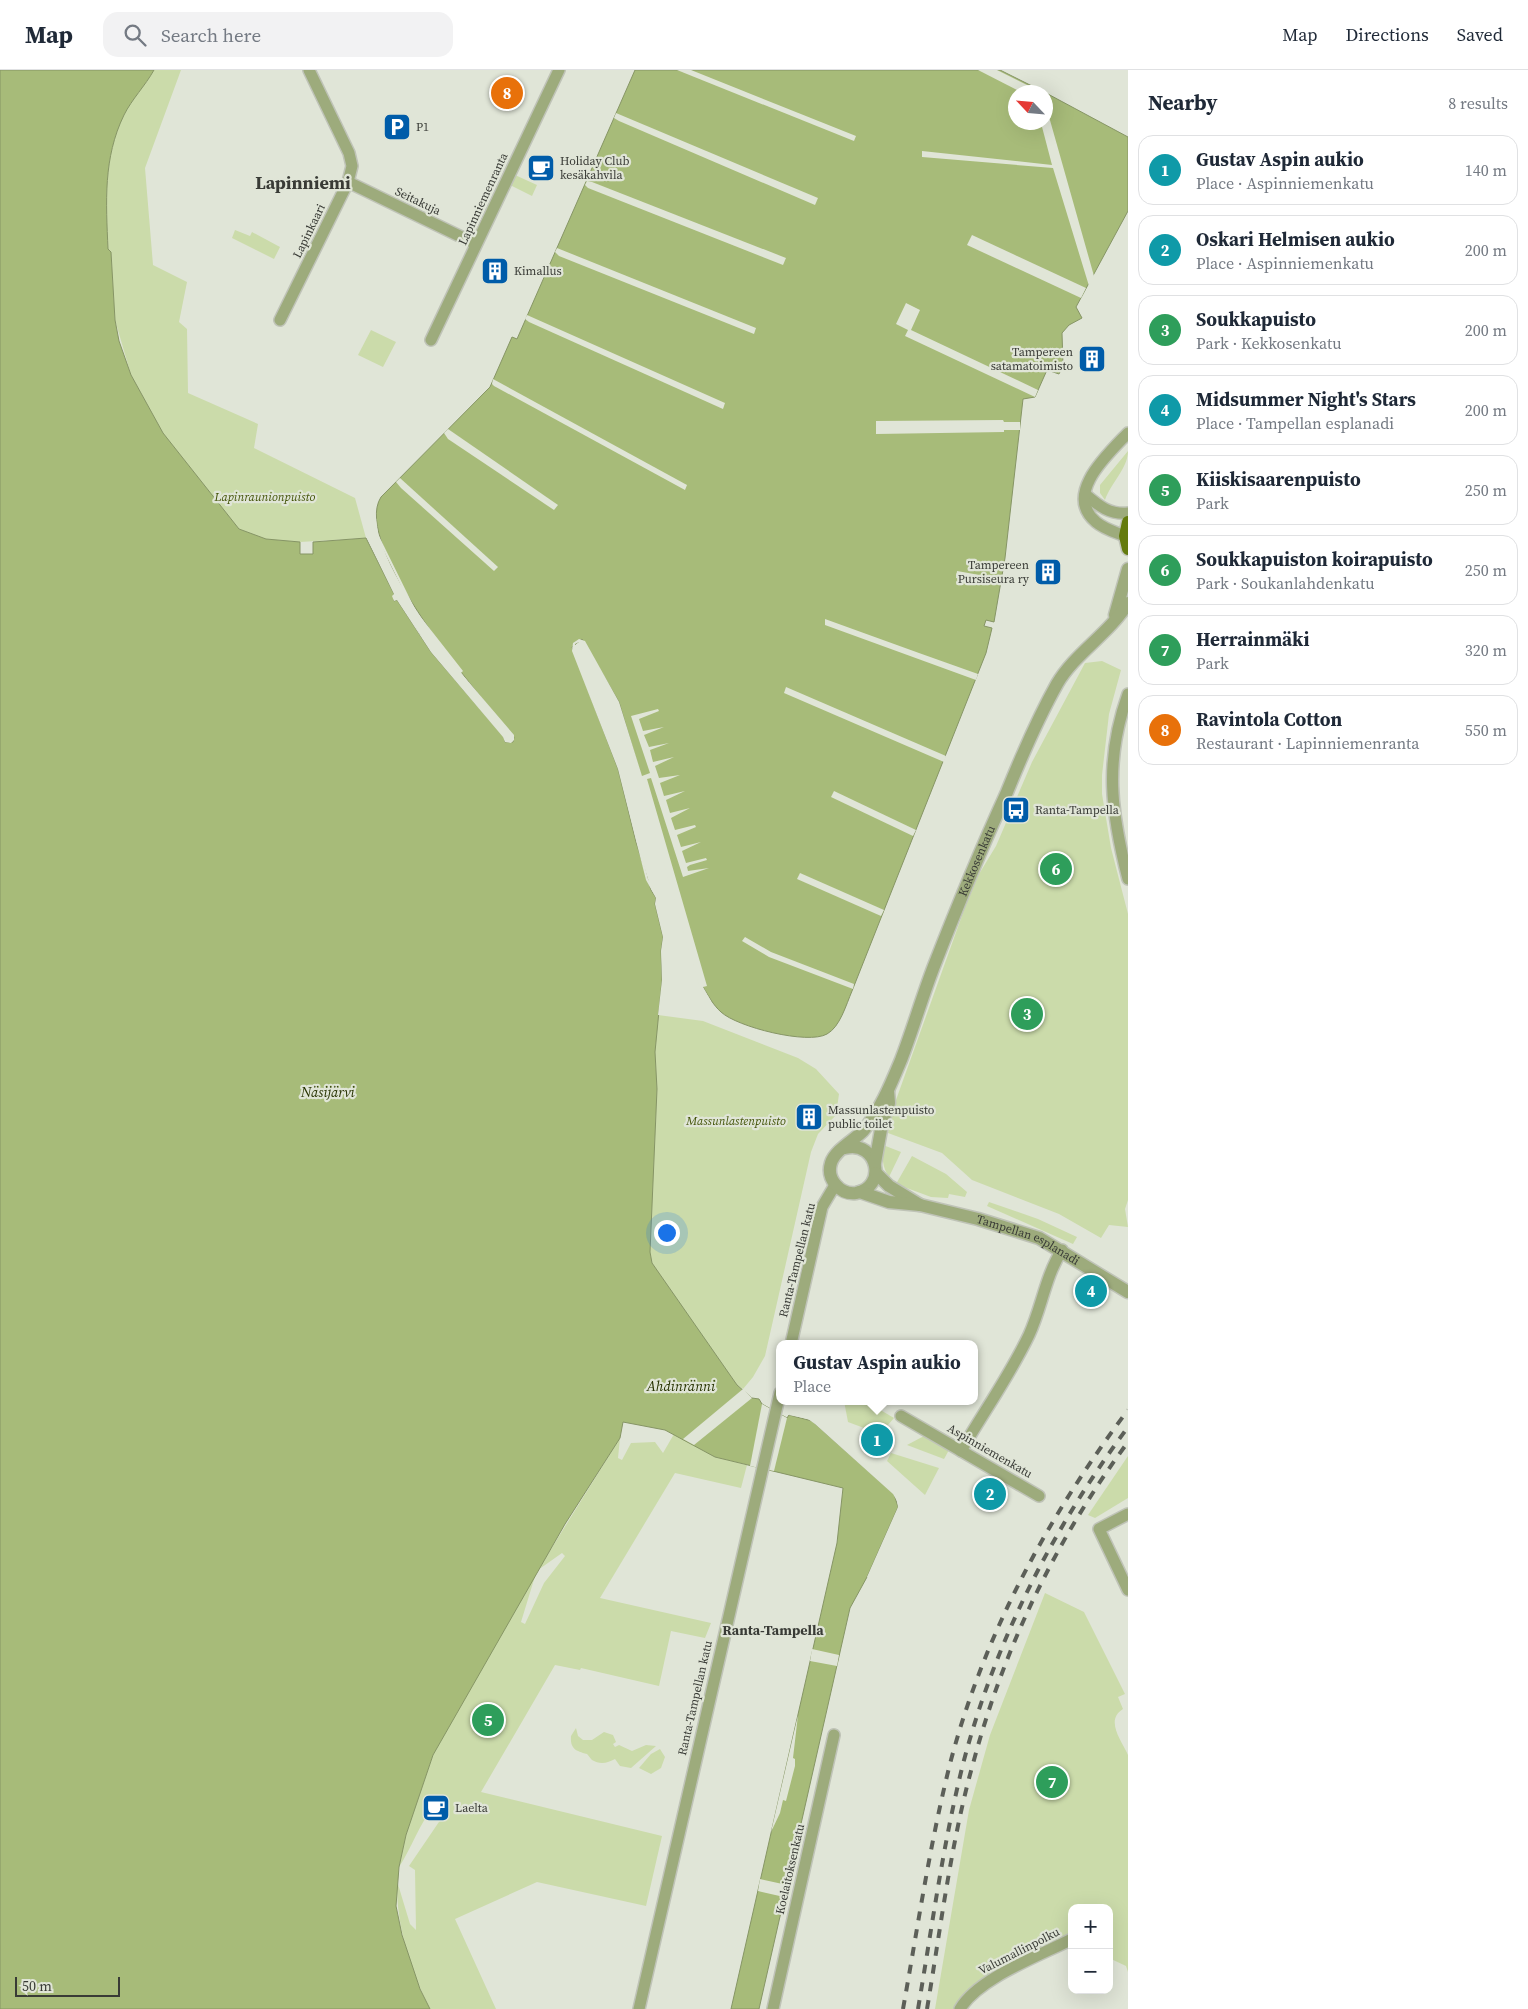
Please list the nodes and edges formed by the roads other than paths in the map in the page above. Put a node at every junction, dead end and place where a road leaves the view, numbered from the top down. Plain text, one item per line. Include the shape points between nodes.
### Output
1 (309, 70) edge
2 (560, 70) edge
3 (348, 182) junction
4 (476, 244) junction
5 (280, 320) dead end
6 (431, 340) dead end
7 (1128, 434) edge
8 (1086, 495) junction
9 (1128, 513) edge
10 (1128, 522) edge
11 (1126, 542) edge
12 (1128, 569) edge
13 (1128, 603) edge
14 (1113, 622) junction
15 (1128, 694) edge
16 (1128, 878) edge
17 (888, 1091) junction
18 (845, 1148) junction
19 (875, 1168) junction
20 (836, 1185) junction
21 (860, 1192) junction
22 (920, 1205) junction
23 (1062, 1250) junction
24 (1128, 1292) edge
25 (792, 1340) edge
26 (777, 1405) edge
27 (901, 1416) dead end
28 (961, 1451) junction
29 (1040, 1496) dead end
30 (1128, 1514) edge
31 (1128, 1590) edge
32 (834, 1735) dead end
33 (1068, 1941) edge
34 (639, 2009) edge
35 (773, 2009) edge
36 (960, 2009) edge

1 - 3 street, Lapinkaari via 351,160
2 - 4 street, Lapinniemenranta
3 - 4 street, Seitakuja
3 - 5 street, Lapinkaari
4 - 6 street, Lapinniemenranta
7 - 8 street via 1097,466 1086,486
8 - 9 street via 1108,511
8 - 11 street via 1090,515
10 - 11 main road
12 - 14 street, Kekkosenkatu
13 - 14 street, Kekkosenkatu
14 - 17 street, Kekkosenkatu via 1058,683 1024,750 956,911
15 - 16 street via 1111,782 1113,811
17 - 18 street, Kekkosenkatu via 863,1130
17 - 19 street, Kekkosenkatu via 889,1104 882,1124
18 - 19 street via 863,1149
18 - 20 street via 834,1157 830,1166
19 - 21 street via 870,1185
19 - 22 street, Tampellan esplanadi via 889,1186
20 - 21 street via 849,1193
20 - 25 street, Ranta-Tampellan katu via 822,1207
21 - 22 street, Tampellan esplanadi via 889,1202
22 - 23 street, Tampellan esplanadi via 1011,1227
23 - 24 street, Tampellan esplanadi
23 - 28 street via 1050,1272 1027,1338
26 - 34 street, Ranta-Tampellan katu
27 - 28 street, Aspinniemenkatu
28 - 29 street, Aspinniemenkatu
30 - 31 street via 1099,1529
32 - 35 street, Koelaitoksenkatu
33 - 36 street, Valumallinpolku via 986,1982

